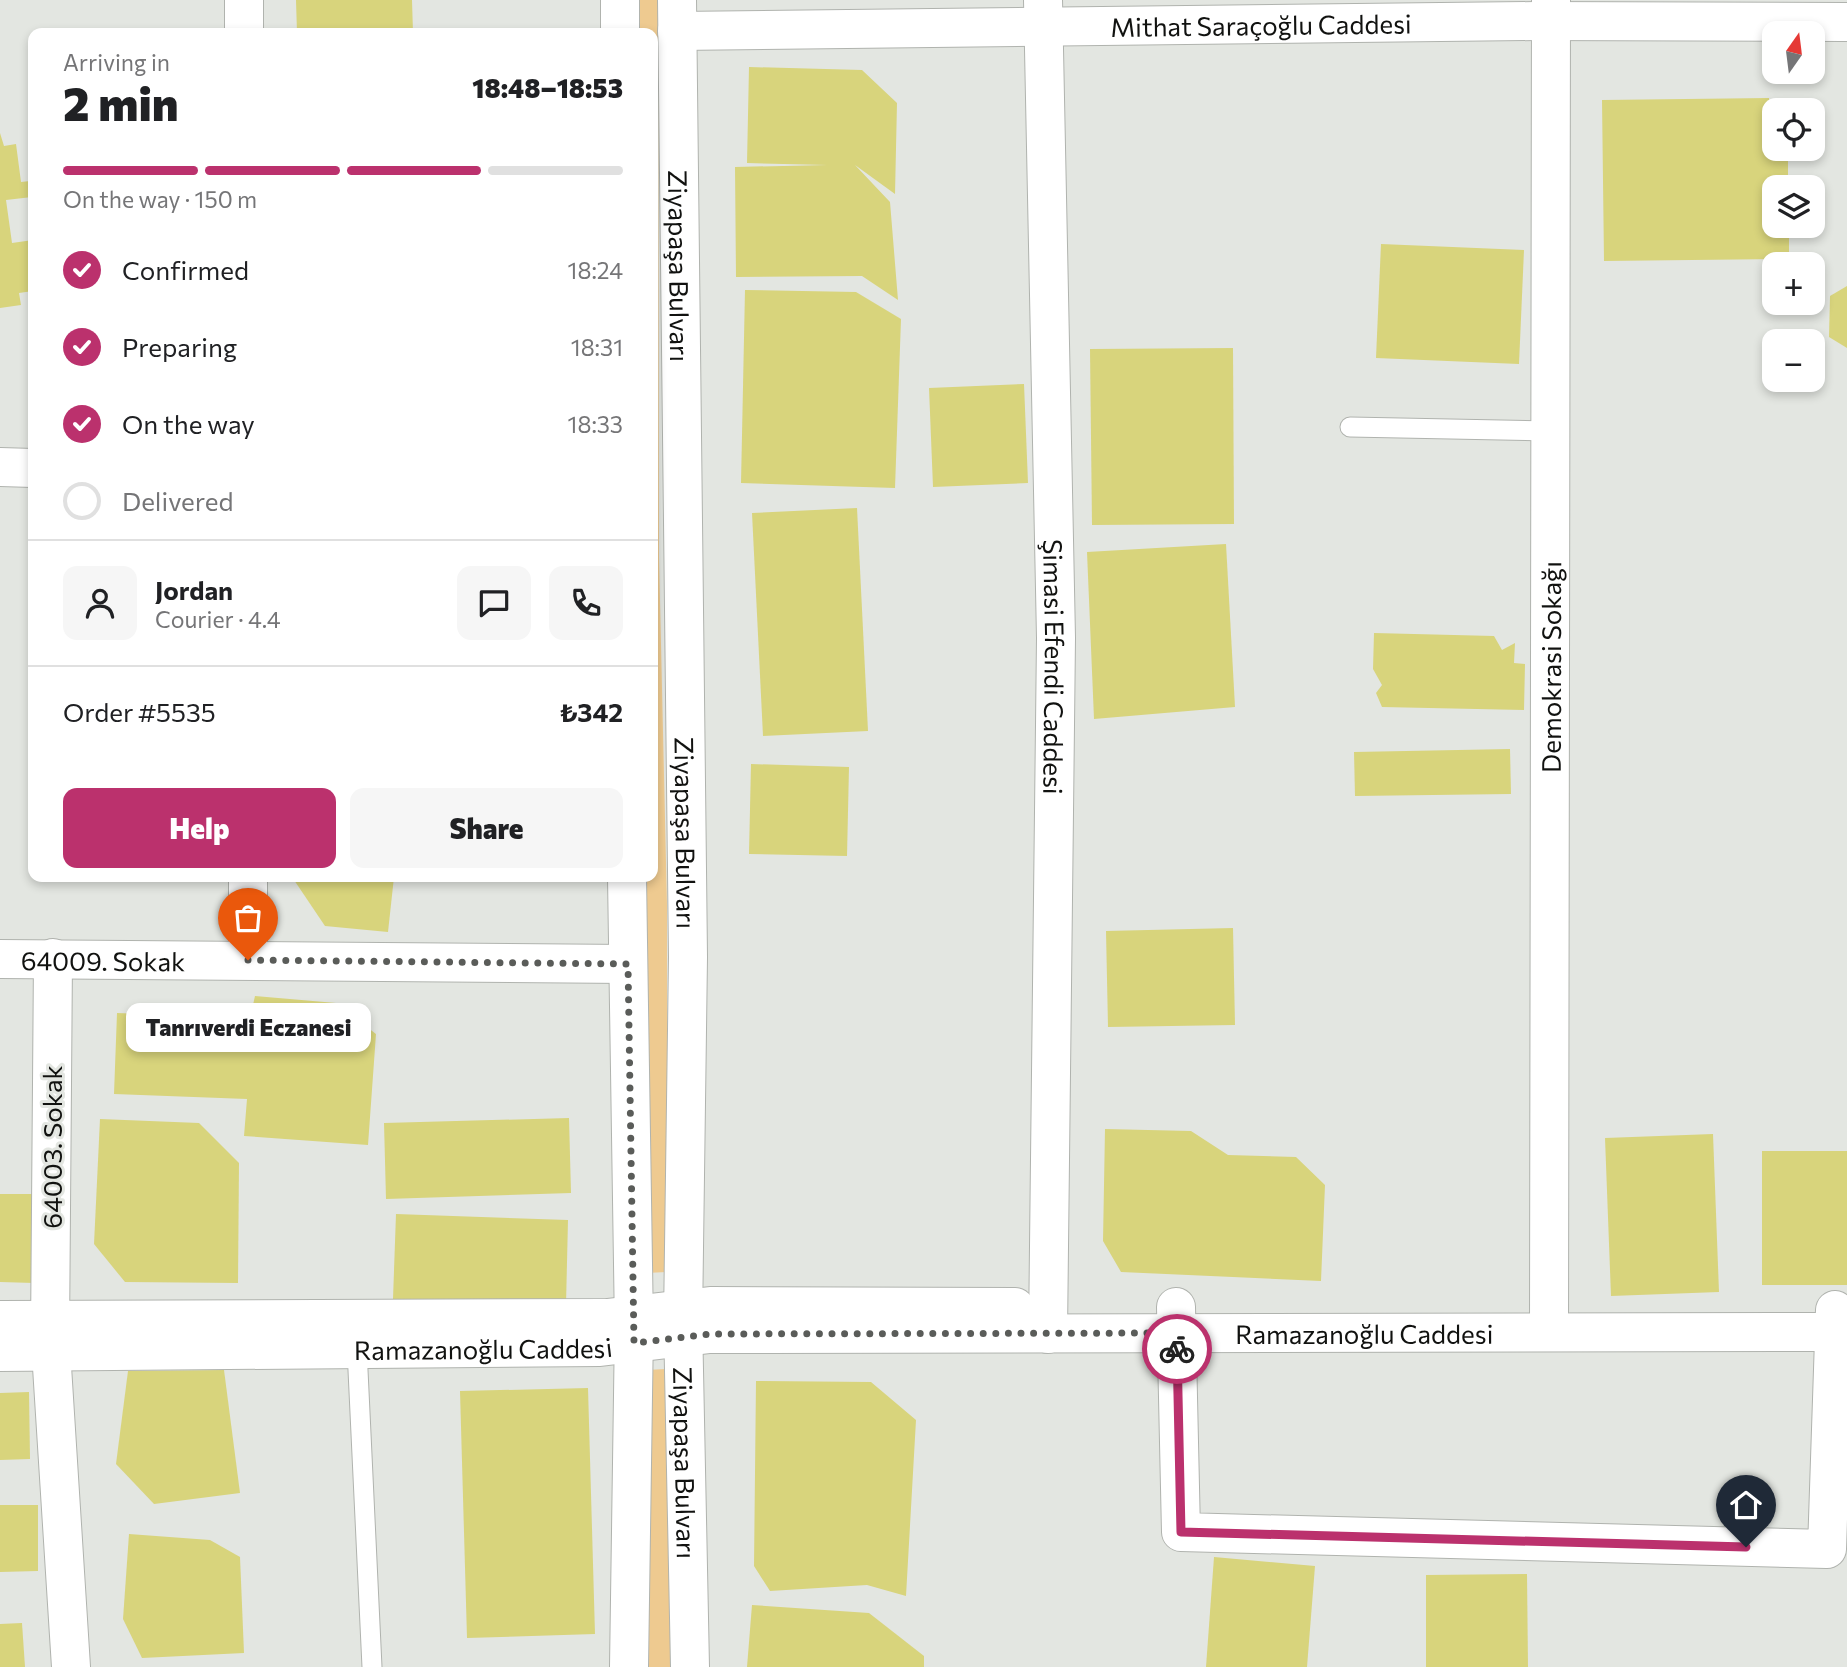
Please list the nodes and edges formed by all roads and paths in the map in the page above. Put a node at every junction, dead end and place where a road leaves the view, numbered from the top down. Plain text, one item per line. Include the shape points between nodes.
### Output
1 (244, 0) edge
2 (620, 0) edge
3 (1551, 11) edge
4 (1044, 14) edge
5 (677, 15) edge
6 (1847, 22) edge
7 (244, 28) edge
8 (620, 28) edge
9 (1350, 427) dead end
10 (1552, 430) junction
11 (0, 467) edge
12 (28, 468) edge
13 (248, 882) edge
14 (627, 882) edge
15 (53, 958) junction
16 (0, 959) edge
17 (248, 960) junction
18 (628, 964) junction
19 (0, 1320) edge
20 (1049, 1320) junction
21 (1177, 1320) junction
22 (1548, 1320) junction
23 (1841, 1321) edge
24 (683, 1323) junction
25 (634, 1329) junction
26 (50, 1335) junction
27 (357, 1349) junction
28 (0, 1352) edge
29 (71, 1667) edge
30 (372, 1667) edge
31 (629, 1667) edge
32 (690, 1667) edge

1 - 7 street
2 - 8 street
3 - 4 street, Mithat Saraçoğlu Caddesi
3 - 6 street, Mithat Saraçoğlu Caddesi
3 - 10 street, Demokrasi Sokağı
4 - 5 street, Mithat Saraçoğlu Caddesi
4 - 20 street, Şimasi Efendi Caddesi via 1056,638
5 - 24 street, Ziyapaşa Bulvarı via 688,957
9 - 10 lane
10 - 22 street, Demokrasi Sokağı
11 - 12 street
13 - 17 street
14 - 18 street, Ziyapaşa Bulvarı
15 - 16 street, 64009. Sokak
15 - 17 street, 64009. Sokak
15 - 26 street, 64003. Sokak
17 - 18 street, 64009. Sokak
18 - 25 street, Ziyapaşa Bulvarı
19 - 26 street, Ramazanoğlu Caddesi
20 - 21 street, Ramazanoğlu Caddesi
20 - 24 street, Ramazanoğlu Caddesi via 710,1334
21 - 22 street, Ramazanoğlu Caddesi
21 - 23 street via 1181,1532 1827,1549
22 - 23 street, Ramazanoğlu Caddesi
24 - 25 street, Ramazanoğlu Caddesi
24 - 32 street, Ziyapaşa Bulvarı
25 - 26 street, Ramazanoğlu Caddesi via 593,1318
25 - 27 street, Ramazanoğlu Caddesi via 600,1347
25 - 31 street, Ziyapaşa Bulvarı
26 - 27 street, Ramazanoğlu Caddesi
26 - 28 street, Ramazanoğlu Caddesi
26 - 29 street, 64003. Sokak
27 - 30 lane

